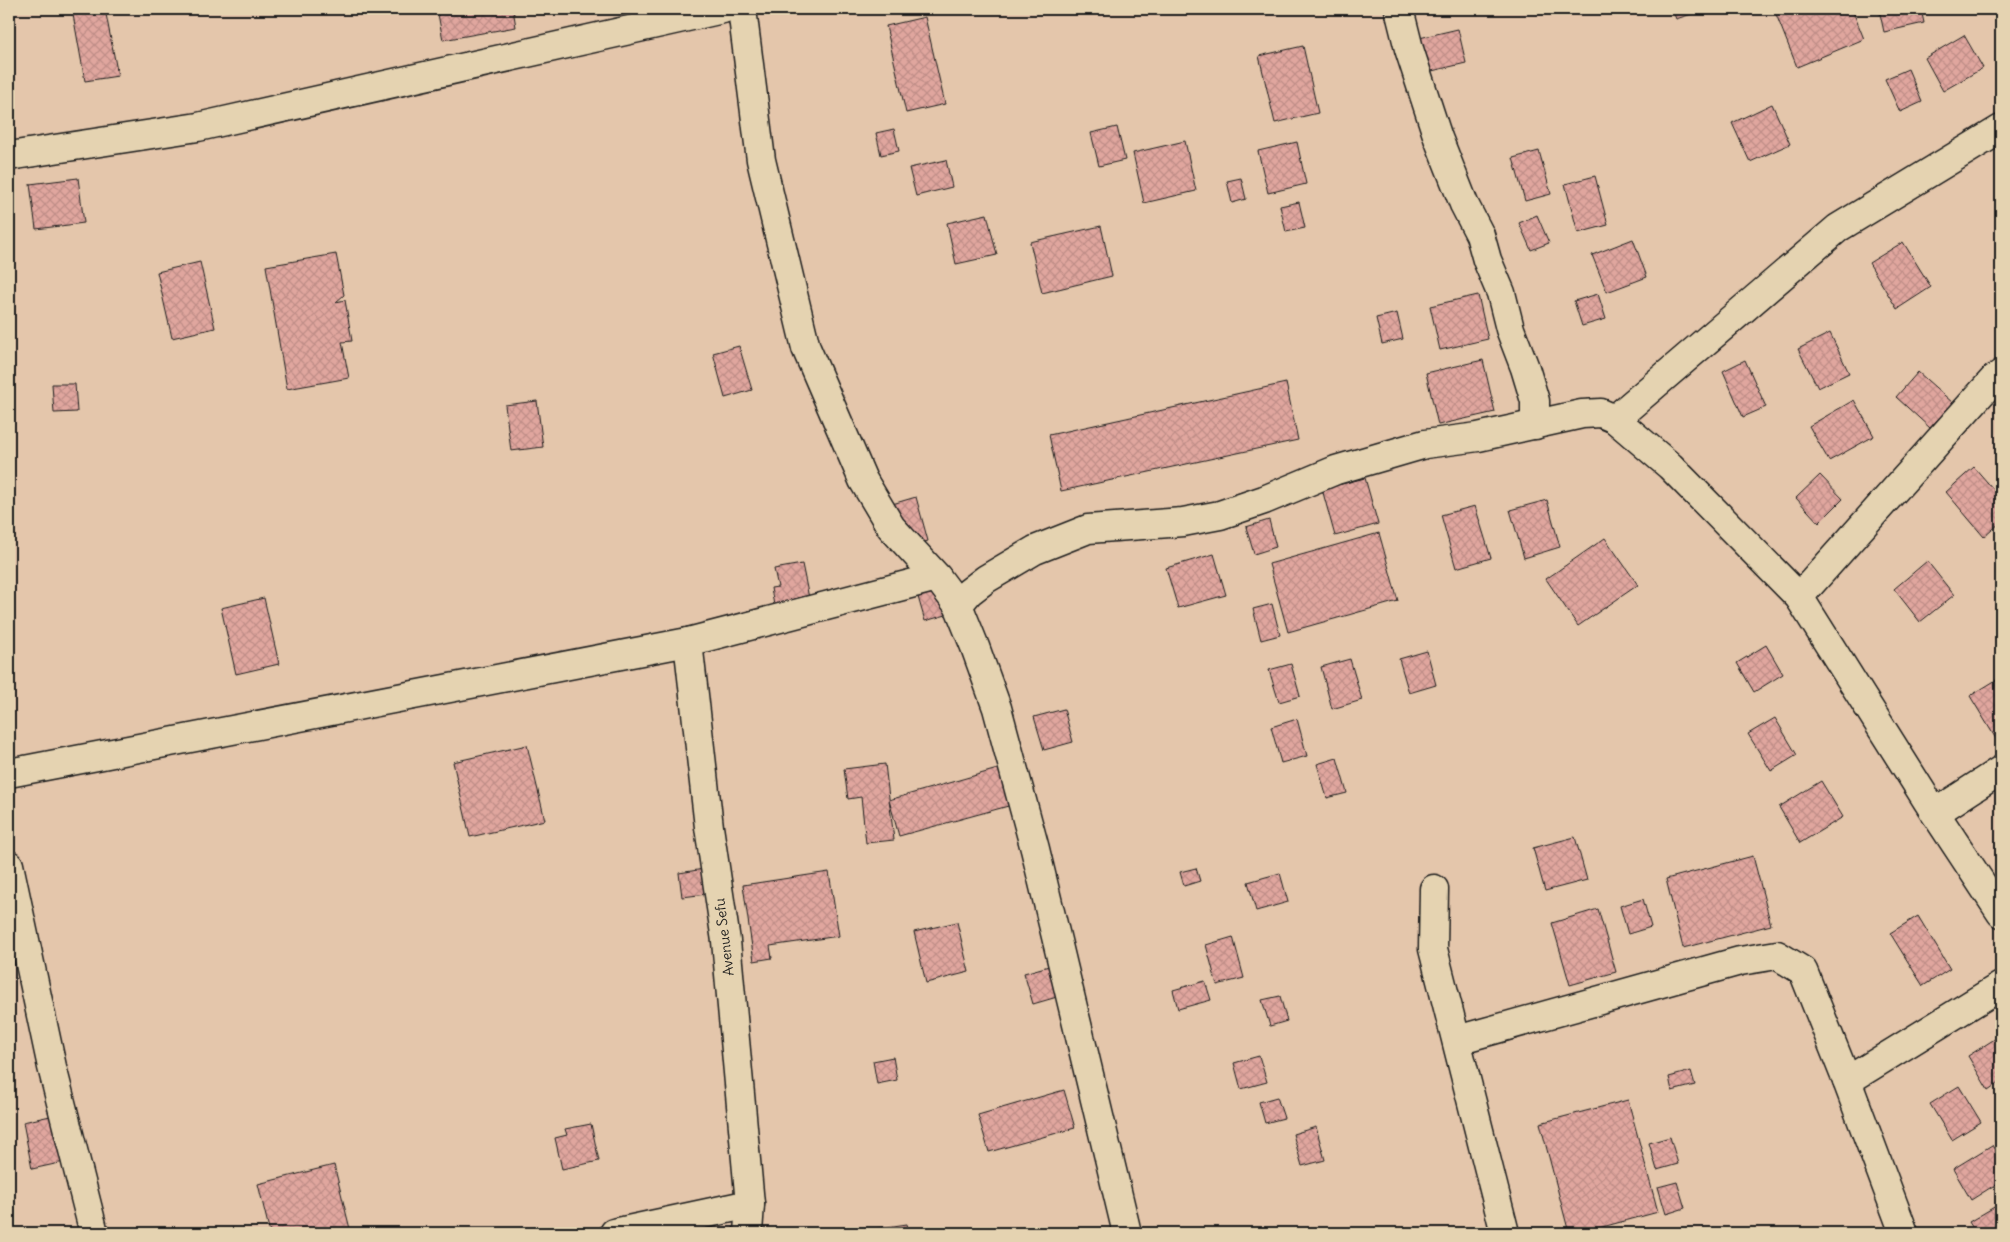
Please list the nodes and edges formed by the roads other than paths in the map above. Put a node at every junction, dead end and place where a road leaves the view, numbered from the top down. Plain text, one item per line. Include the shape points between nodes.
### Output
1 (723, 9) edge
2 (742, 9) edge
3 (1399, 9) edge
4 (2001, 129) edge
5 (9, 156) edge
6 (2001, 374) edge
7 (1615, 420) junction
8 (1534, 425) junction
9 (936, 577) junction
10 (1799, 597) junction
11 (958, 606) junction
12 (688, 642) junction
13 (2001, 770) edge
14 (9, 772) edge
15 (1935, 813) junction
16 (9, 864) edge
17 (1434, 889) dead end
18 (2001, 913) edge
19 (2001, 986) edge
20 (1457, 1040) junction
21 (1848, 1081) junction
22 (750, 1204) junction
23 (94, 1233) edge
24 (614, 1233) edge
25 (748, 1233) edge
26 (1127, 1233) edge
27 (1505, 1233) edge
28 (1904, 1233) edge

1 - 5 street via 198,126
2 - 9 street via 761,160 806,348 863,480 891,527
3 - 8 street via 1438,138 1501,293 1535,401
4 - 7 street via 1838,228
6 - 10 street
7 - 8 street via 1601,413 1582,414
7 - 10 street via 1670,466
8 - 11 street via 1425,444 1380,456 1220,515 1183,522 1088,530 1035,550 986,579
9 - 11 street
9 - 12 street
10 - 15 street
11 - 26 street via 997,708 1025,811
12 - 14 street
12 - 22 street, Avenue Sefu via 726,941
13 - 15 street
15 - 18 street
16 - 23 street via 52,1067
17 - 20 street via 1433,950
19 - 21 street
20 - 21 street via 1740,961 1778,955 1802,971
20 - 27 street
21 - 28 street
22 - 24 street
22 - 25 street, Avenue Sefu

